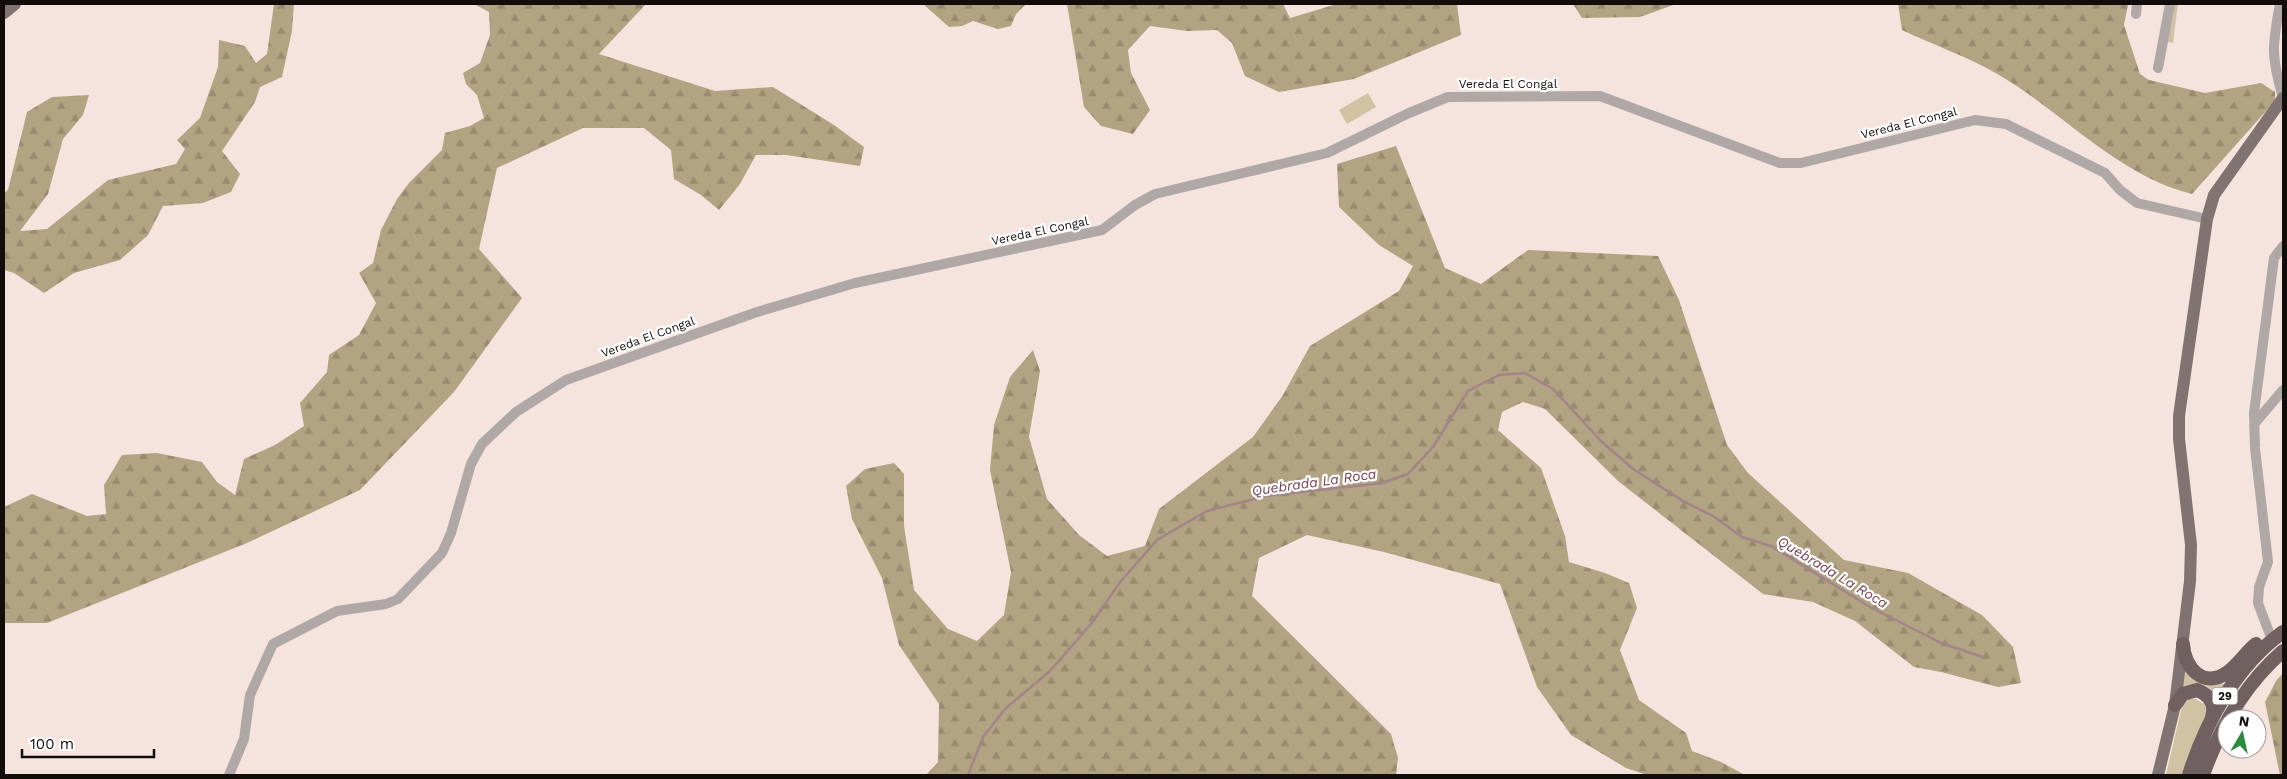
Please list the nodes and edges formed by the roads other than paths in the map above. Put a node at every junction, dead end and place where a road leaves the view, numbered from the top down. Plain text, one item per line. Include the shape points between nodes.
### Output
1 (15, 4) edge
2 (2170, 4) edge
3 (2280, 4) edge
4 (4, 13) edge
5 (2158, 68) dead end
6 (2282, 99) edge
7 (2207, 219) junction
8 (2283, 246) edge
9 (2283, 390) edge
10 (2254, 423) junction
11 (2283, 625) edge
12 (2275, 635) edge
13 (2183, 644) junction
14 (2283, 651) edge
15 (2175, 706) junction
16 (2211, 718) junction
17 (229, 775) edge
18 (2158, 775) edge
19 (2189, 775) edge
20 (2203, 775) edge

1 - 4 main road
2 - 5 street
3 - 6 street via 2272,46
6 - 7 main road via 2214,195
7 - 13 main road via 2179,416 2190,545
7 - 17 street, Vereda El Congal via 2137,203 2105,173 2006,124 1975,120 1801,163 1780,163 1600,96 1448,97 1409,112 1327,153 1155,194 1102,230 855,283 756,312 566,380 516,412 482,444 471,464 442,553 398,599 386,604 337,611 273,644 250,695 244,739
8 - 10 street via 2274,258
9 - 10 street
10 - 12 street via 2268,562 2258,587 2258,602
11 - 12 highway
12 - 13 highway via 2247,652 2230,671 2217,677 2204,677 2194,672 2184,658
12 - 16 highway, 29 via 2243,671
13 - 15 main road
14 - 20 highway, 29 via 2238,701 2221,730
15 - 16 highway via 2183,694 2197,690 2213,704
15 - 18 main road
16 - 19 highway, 29

